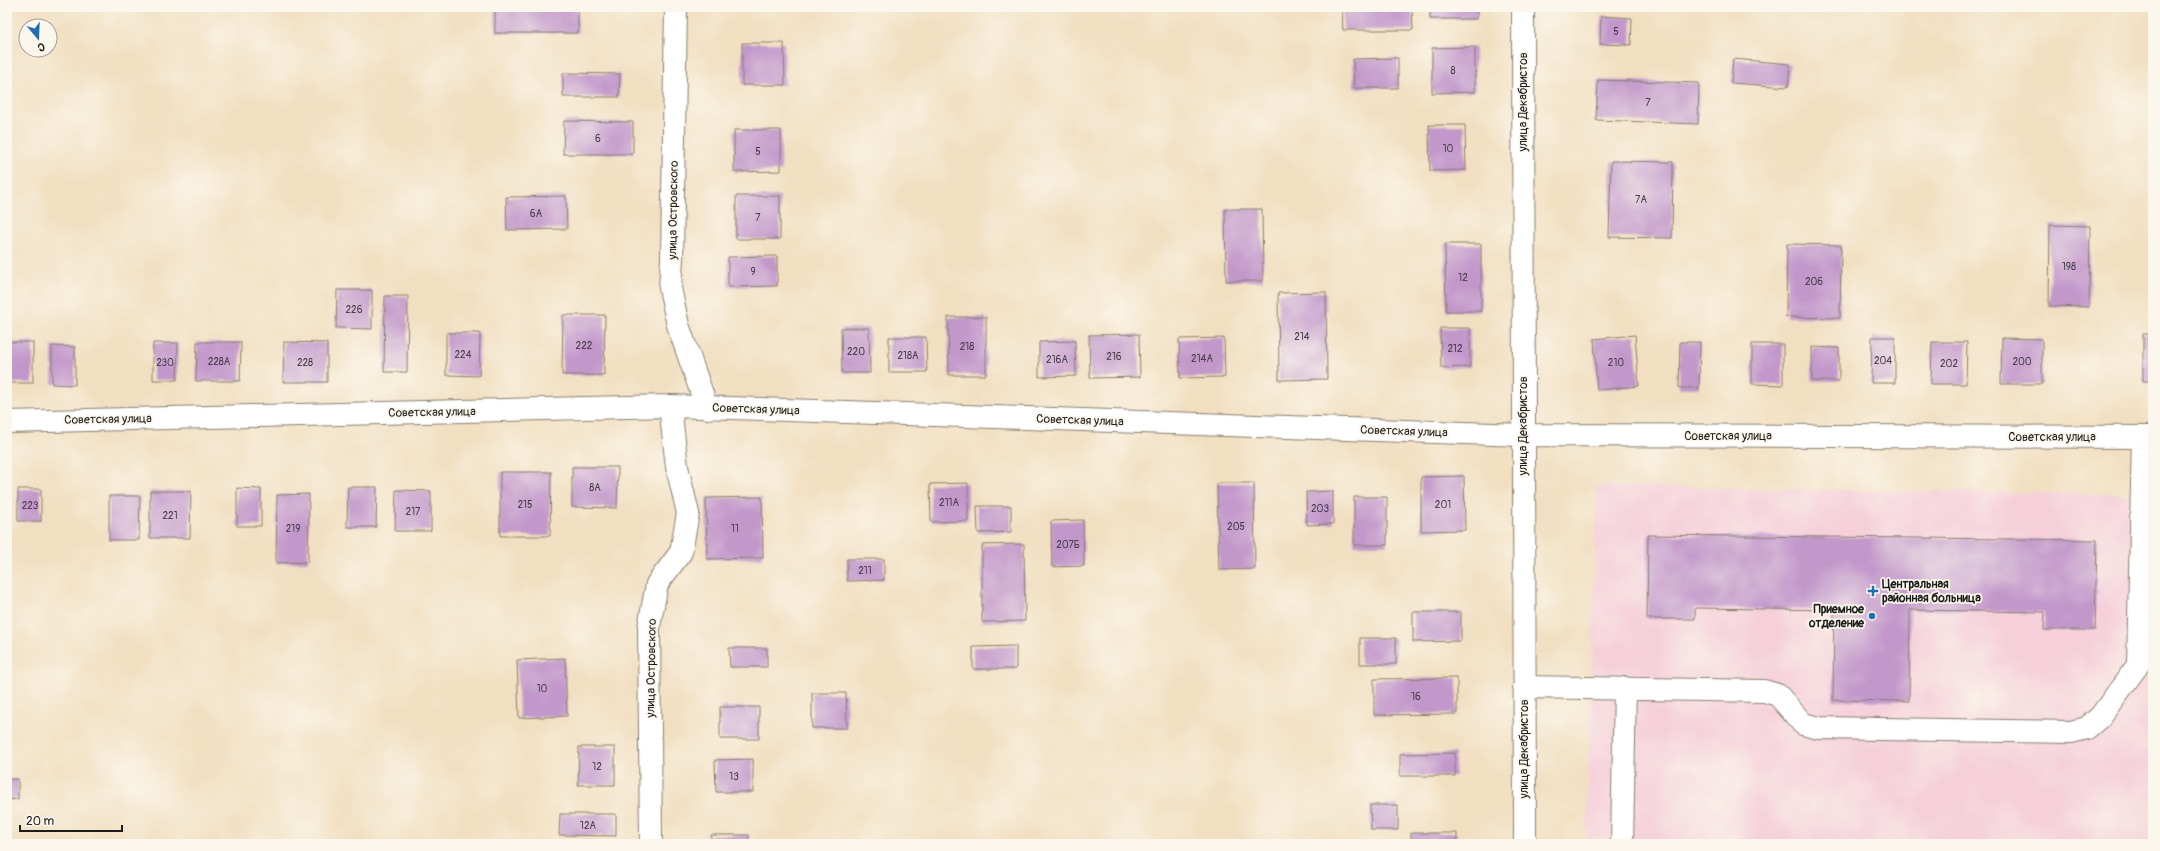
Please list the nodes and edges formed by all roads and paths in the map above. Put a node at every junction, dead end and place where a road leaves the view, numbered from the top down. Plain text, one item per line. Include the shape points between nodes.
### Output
1 (676, 7) edge
2 (1523, 7) edge
3 (670, 406) junction
4 (707, 408) junction
5 (7, 422) edge
6 (1524, 435) junction
7 (2148, 437) edge
8 (2146, 665) edge
9 (1524, 686) junction
10 (1625, 688) junction
11 (651, 844) edge
12 (1525, 844) edge
13 (1622, 844) edge

1 - 4 street, улица Островского via 670,288 678,325
2 - 6 street, улица Декабристов
3 - 4 street, Советская улица
3 - 5 street, Советская улица
3 - 11 street, улица Островского via 677,467 688,512 681,552 657,584 649,627
4 - 6 street, Советская улица
6 - 7 street, Советская улица
6 - 9 street, улица Декабристов
7 - 8 street
8 - 10 street via 2100,717 2087,728 2071,732 1820,728 1803,724 1778,695 1764,691
9 - 10 street
9 - 12 street, улица Декабристов
10 - 13 street

